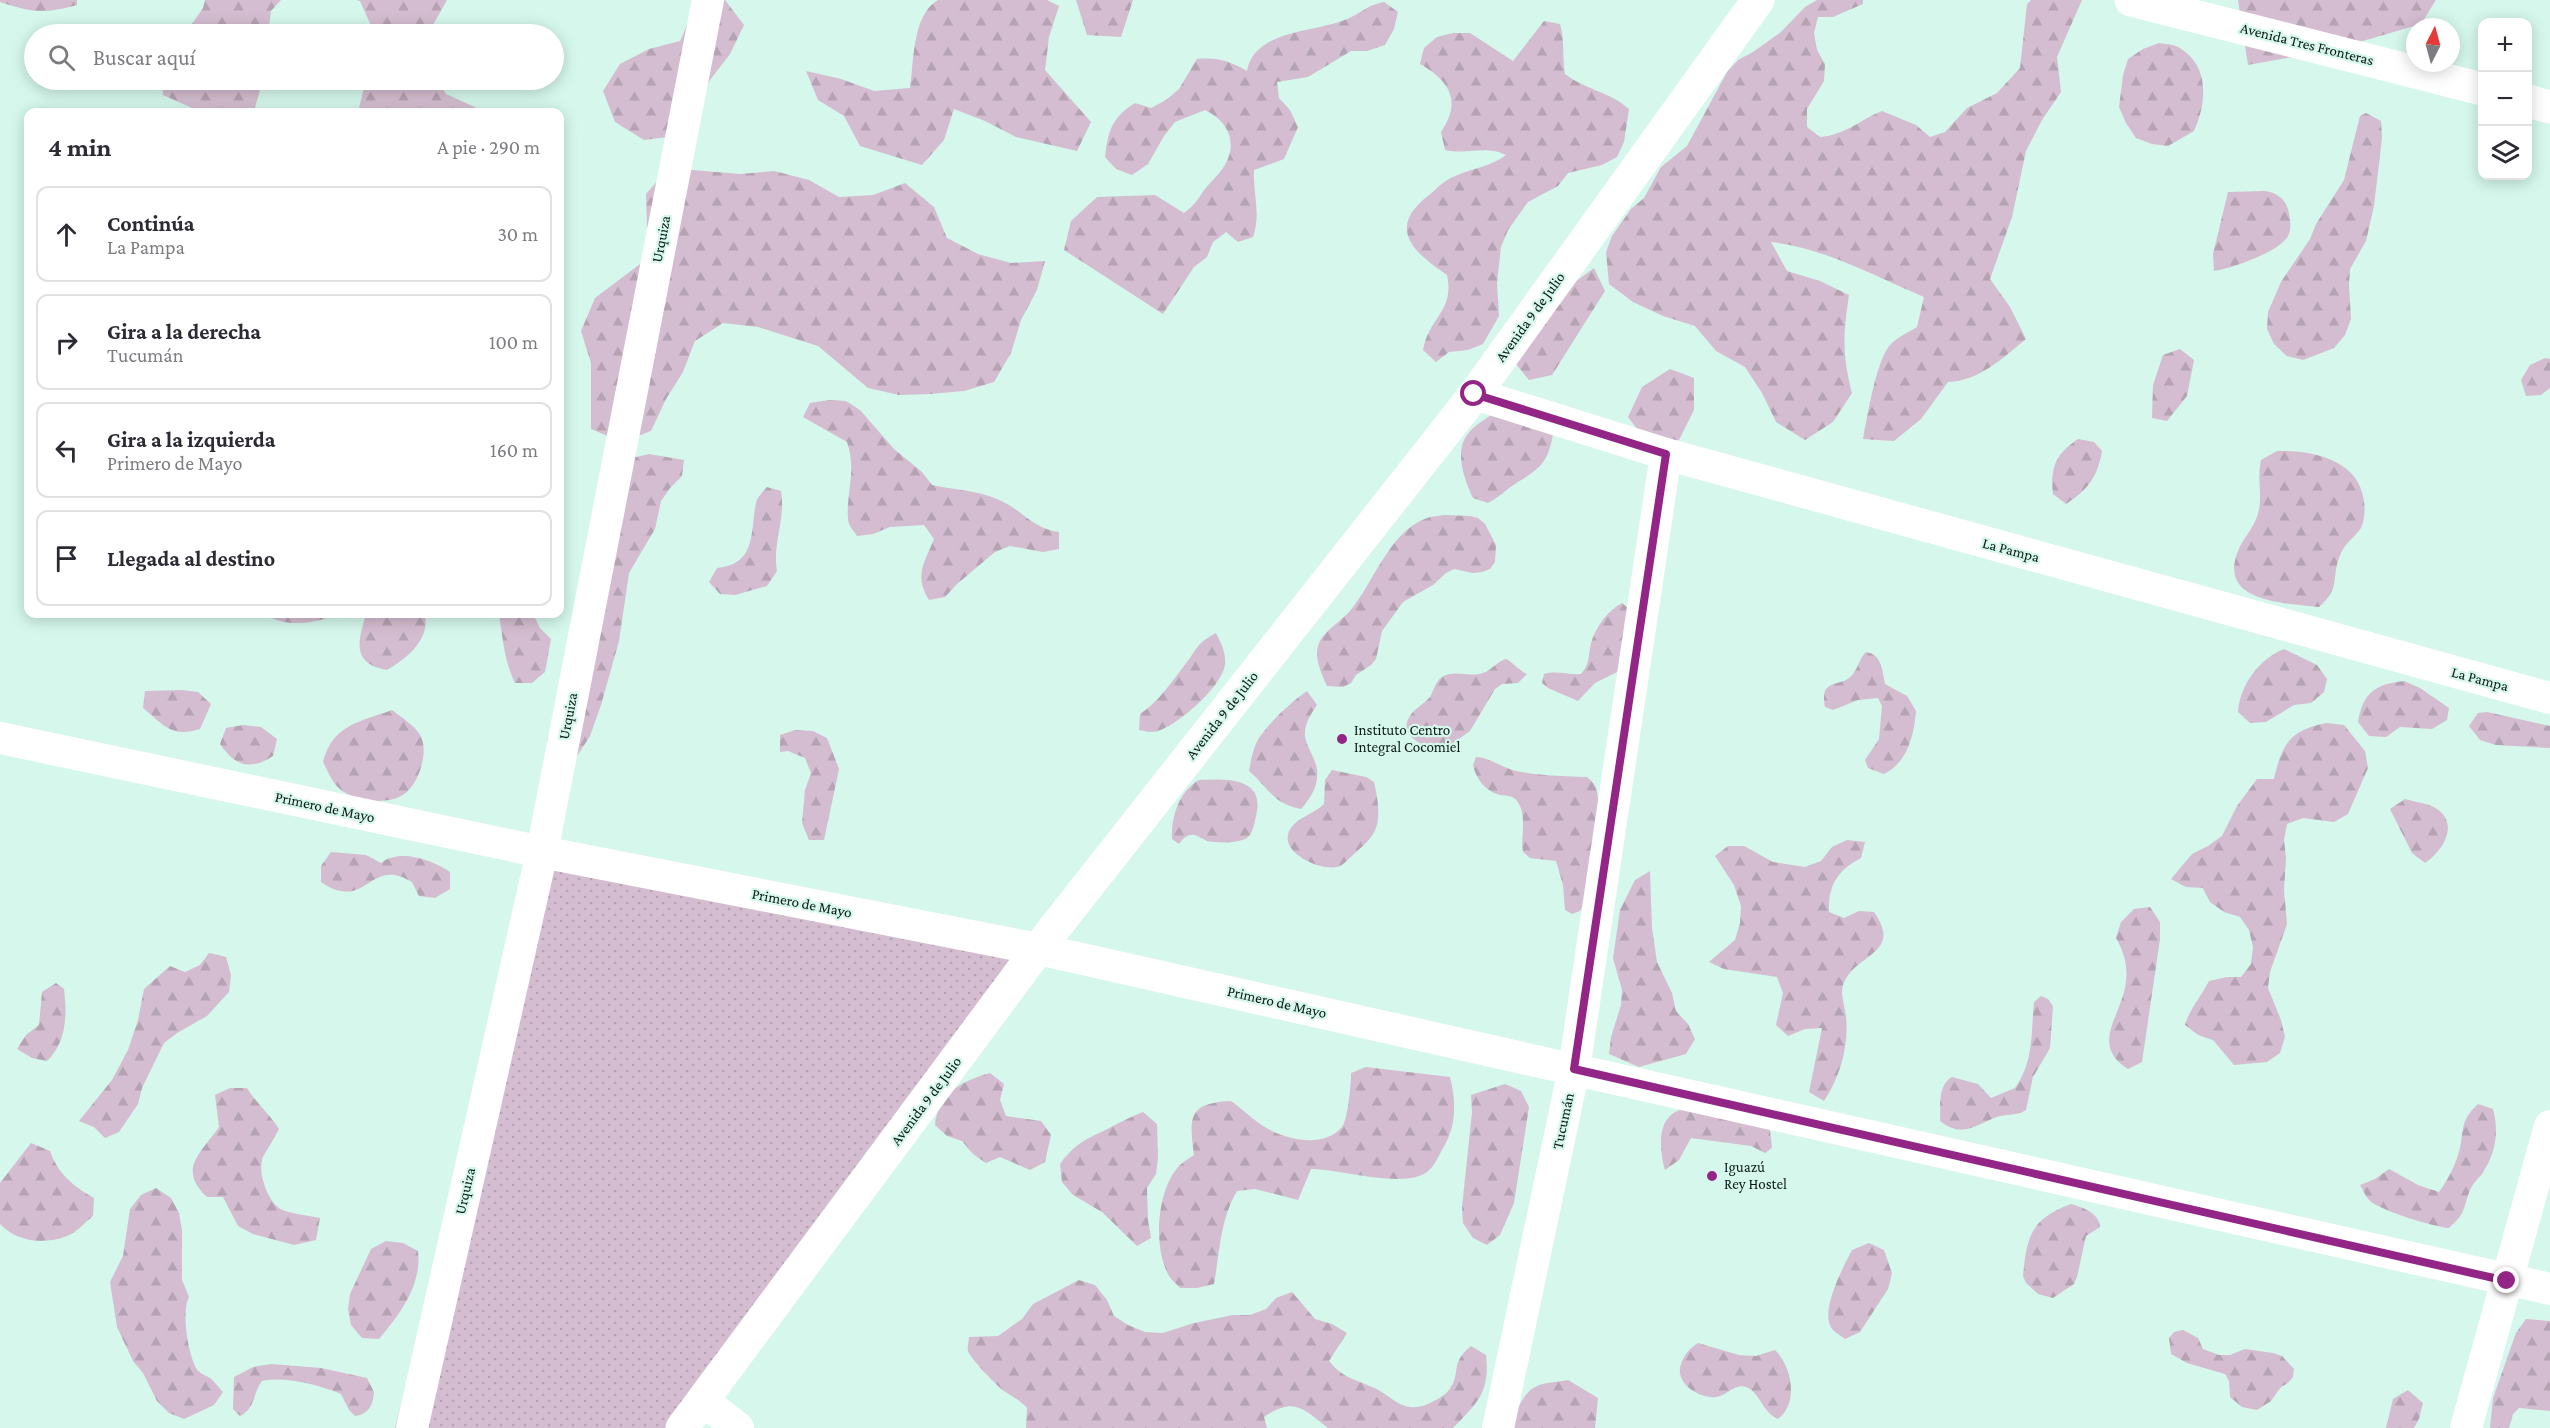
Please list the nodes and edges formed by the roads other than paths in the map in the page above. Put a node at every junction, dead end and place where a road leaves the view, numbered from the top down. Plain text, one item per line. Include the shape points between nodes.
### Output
1 (708, 0) edge
2 (1758, 0) edge
3 (2131, 0) edge
4 (2478, 88) edge
5 (2532, 102) edge
6 (2550, 107) edge
7 (1474, 394) junction
8 (1666, 454) junction
9 (2550, 698) edge
10 (0, 738) edge
11 (542, 852) junction
12 (1038, 949) junction
13 (1574, 1069) junction
14 (2550, 1126) edge
15 (2507, 1281) junction
16 (2550, 1289) edge
17 (704, 1401) junction
18 (412, 1428) edge
19 (682, 1428) edge
20 (738, 1428) edge
21 (1498, 1428) edge
22 (2466, 1428) edge

1 - 11 street, Urquiza
2 - 7 main road, Avenida 9 de Julio
3 - 4 main road, Avenida Tres Fronteras
5 - 6 main road
7 - 8 street, La Pampa
7 - 12 main road, Avenida 9 de Julio
8 - 9 street, La Pampa
8 - 13 street, Tucumán
10 - 11 street, Primero de Mayo
11 - 12 street, Primero de Mayo
11 - 18 street, Urquiza
12 - 13 street, Primero de Mayo
12 - 17 main road, Avenida 9 de Julio
13 - 15 street, Primero de Mayo
13 - 21 street, Tucumán
14 - 15 street
15 - 16 street, Primero de Mayo
15 - 22 street
17 - 19 main road, Avenida 9 de Julio
17 - 20 street

